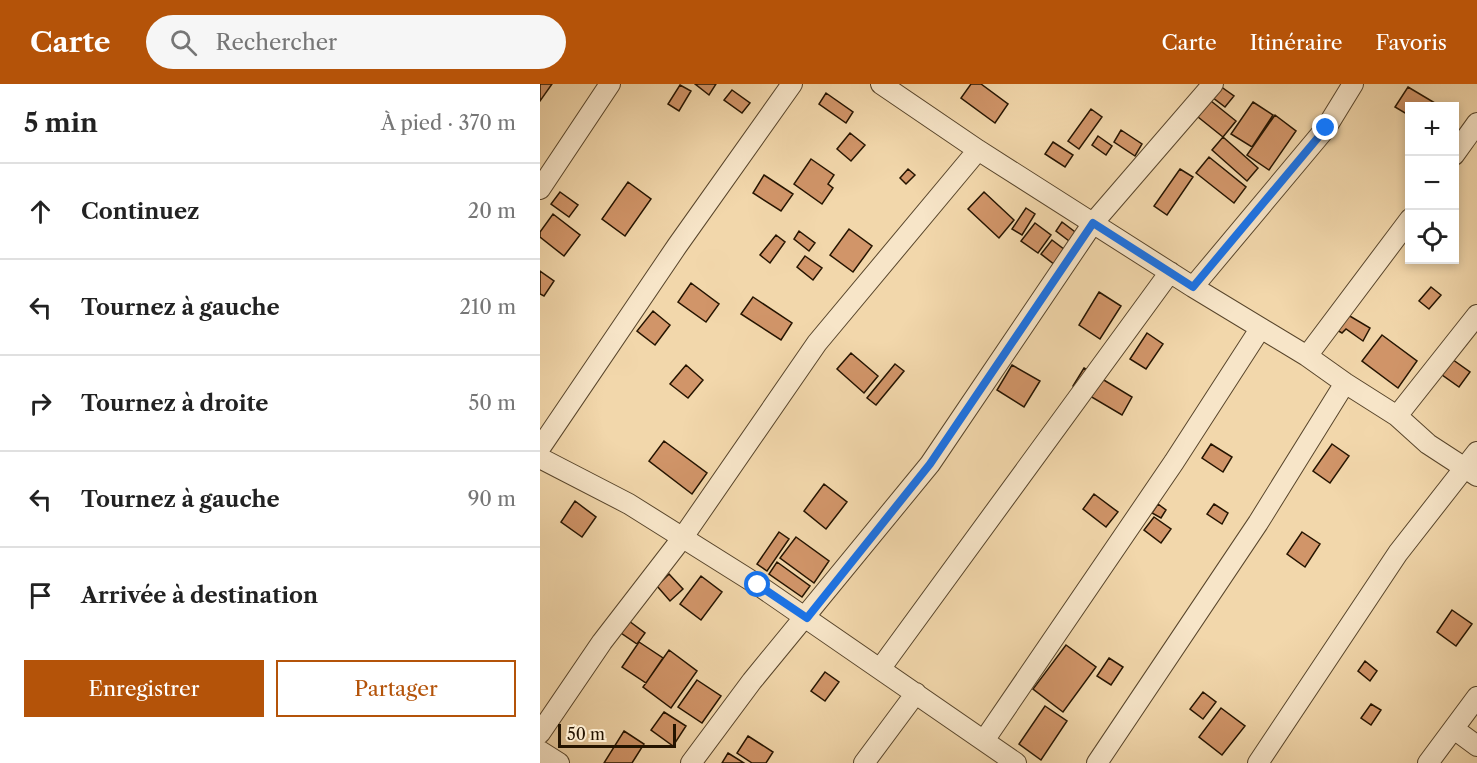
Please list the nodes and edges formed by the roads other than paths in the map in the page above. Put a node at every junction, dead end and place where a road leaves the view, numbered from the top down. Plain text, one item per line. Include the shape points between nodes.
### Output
1 (610, 84) edge
2 (792, 84) edge
3 (1213, 84) edge
4 (1353, 84) edge
5 (892, 87) edge
6 (1477, 123) edge
7 (1459, 149) edge
8 (978, 150) junction
9 (540, 189) edge
10 (1093, 223) junction
11 (1405, 226) edge
12 (1170, 272) junction
13 (1193, 287) junction
14 (1477, 315) edge
15 (1260, 329) junction
16 (1307, 356) junction
17 (1345, 383) junction
18 (1397, 416) junction
19 (540, 448) edge
20 (540, 458) edge
21 (1473, 465) edge
22 (683, 537) junction
23 (807, 618) junction
24 (880, 669) junction
25 (916, 693) junction
26 (1477, 697) edge
27 (1454, 729) junction
28 (540, 733) edge
29 (985, 739) junction
30 (1477, 746) edge
31 (540, 751) edge
32 (559, 763) edge
33 (691, 763) edge
34 (864, 763) edge
35 (1016, 763) edge
36 (1097, 763) edge
37 (1258, 763) edge
38 (1428, 763) edge

1 - 9 street
2 - 19 street via 676,246
3 - 10 street
4 - 13 street via 1326,128
5 - 8 street
6 - 7 street
8 - 10 street
8 - 22 street via 816,343
10 - 12 street
10 - 23 street via 930,464
11 - 16 street
12 - 13 street
12 - 24 street
13 - 15 street
14 - 18 street
15 - 16 street
15 - 29 street
16 - 17 street
17 - 18 street
17 - 36 street via 1258,523
18 - 21 street via 1428,444
20 - 22 street
21 - 37 street via 1398,553
22 - 23 street
22 - 28 street via 602,642
23 - 24 street
23 - 33 street via 752,681
24 - 25 street
25 - 29 street
25 - 34 street
26 - 27 street
27 - 30 street
27 - 38 street
29 - 35 street
31 - 32 street

